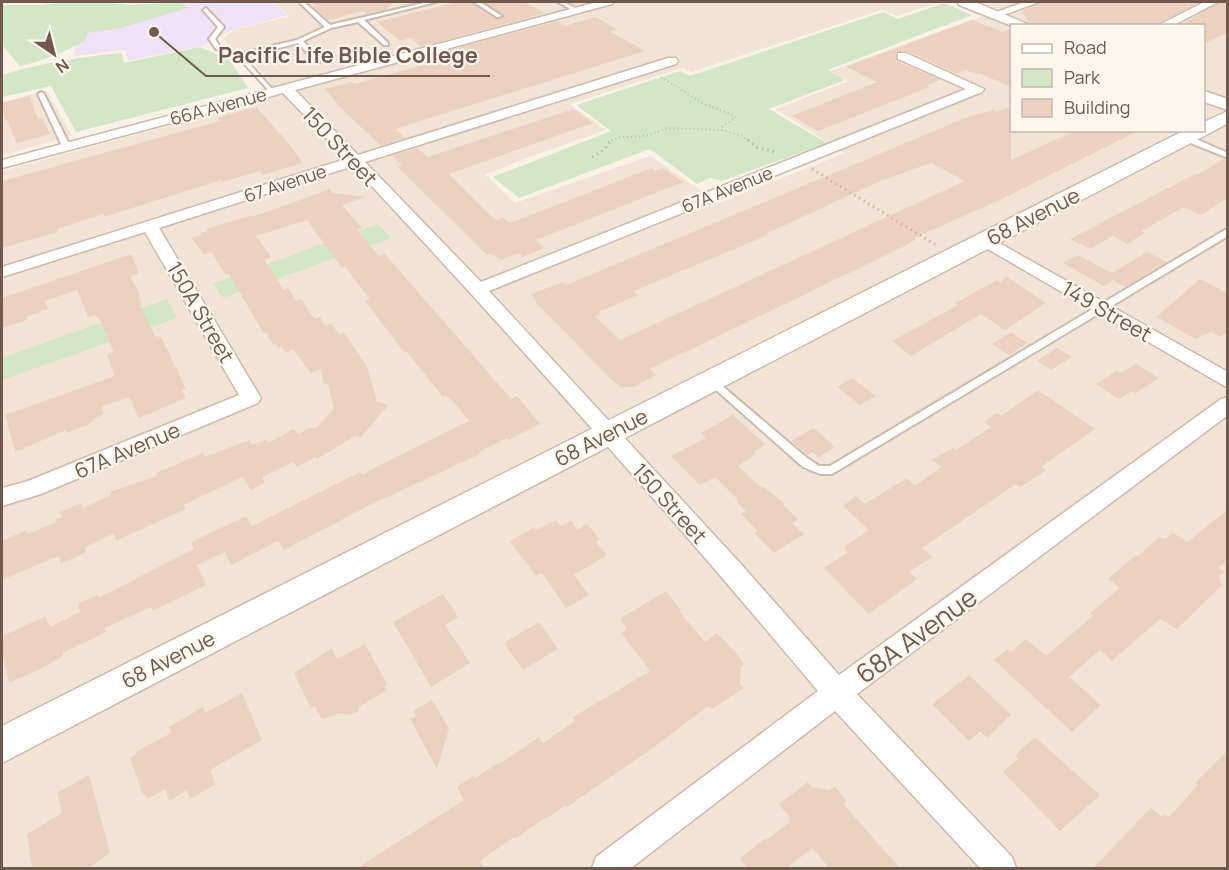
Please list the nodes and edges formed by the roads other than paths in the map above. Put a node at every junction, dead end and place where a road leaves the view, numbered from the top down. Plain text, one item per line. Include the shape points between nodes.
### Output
1 (301, 2) edge
2 (433, 2) edge
3 (477, 2) edge
4 (561, 2) edge
5 (608, 2) edge
6 (964, 2) edge
7 (1033, 2) edge
8 (1212, 2) edge
9 (206, 10) dead end
10 (576, 10) junction
11 (997, 14) junction
12 (499, 16) dead end
13 (360, 20) junction
14 (1020, 24) edge
15 (1166, 24) edge
16 (329, 27) junction
17 (299, 41) junction
18 (386, 44) dead end
19 (239, 56) junction
20 (902, 56) dead end
21 (318, 61) dead end
22 (672, 61) dead end
23 (286, 88) junction
24 (272, 92) junction
25 (41, 94) dead end
26 (1205, 97) edge
27 (1227, 105) edge
28 (1227, 117) edge
29 (1205, 128) edge
30 (1197, 132) edge
31 (66, 147) junction
32 (1227, 156) edge
33 (353, 161) junction
34 (2, 164) edge
35 (150, 226) junction
36 (1227, 232) edge
37 (986, 240) junction
38 (2, 272) edge
39 (478, 289) junction
40 (1103, 309) junction
41 (711, 381) junction
42 (1227, 381) edge
43 (251, 398) joint
44 (1227, 404) edge
45 (606, 434) junction
46 (2, 497) edge
47 (837, 693) junction
48 (2, 745) edge
49 (607, 868) edge
50 (1001, 868) edge

1 - 16 lane
2 - 13 lane
3 - 12 lane
4 - 10 lane
5 - 10 street, 66A Avenue
6 - 11 street
7 - 11 street
8 - 15 street
9 - 19 lane via 221,27 212,39 218,48
10 - 23 street, 66A Avenue
11 - 14 street
13 - 16 lane
13 - 18 lane
16 - 17 lane
17 - 19 lane
17 - 21 lane
19 - 24 lane
20 - 39 street, 67A Avenue via 977,89
22 - 33 street, 67 Avenue
23 - 24 street, 66A Avenue
23 - 33 street, 150 Street
24 - 31 street, 66A Avenue
25 - 31 lane
26 - 27 street
28 - 29 street, 68 Avenue
30 - 32 lane
30 - 37 street, 68 Avenue
31 - 34 street, 66A Avenue
33 - 35 street, 67 Avenue
33 - 39 street, 150 Street
35 - 38 street, 67 Avenue
35 - 43 street, 150A Street
36 - 40 lane
37 - 40 street, 149 Street
37 - 41 street, 68 Avenue
39 - 45 street, 150 Street
40 - 41 lane via 832,470 823,471 803,462
40 - 42 street, 149 Street
41 - 45 street, 68 Avenue
43 - 46 street, 67A Avenue via 33,488
44 - 47 street, 68A Avenue
45 - 47 street, 150 Street
45 - 48 street, 68 Avenue
47 - 49 street, 68A Avenue
47 - 50 street, 150 Street

